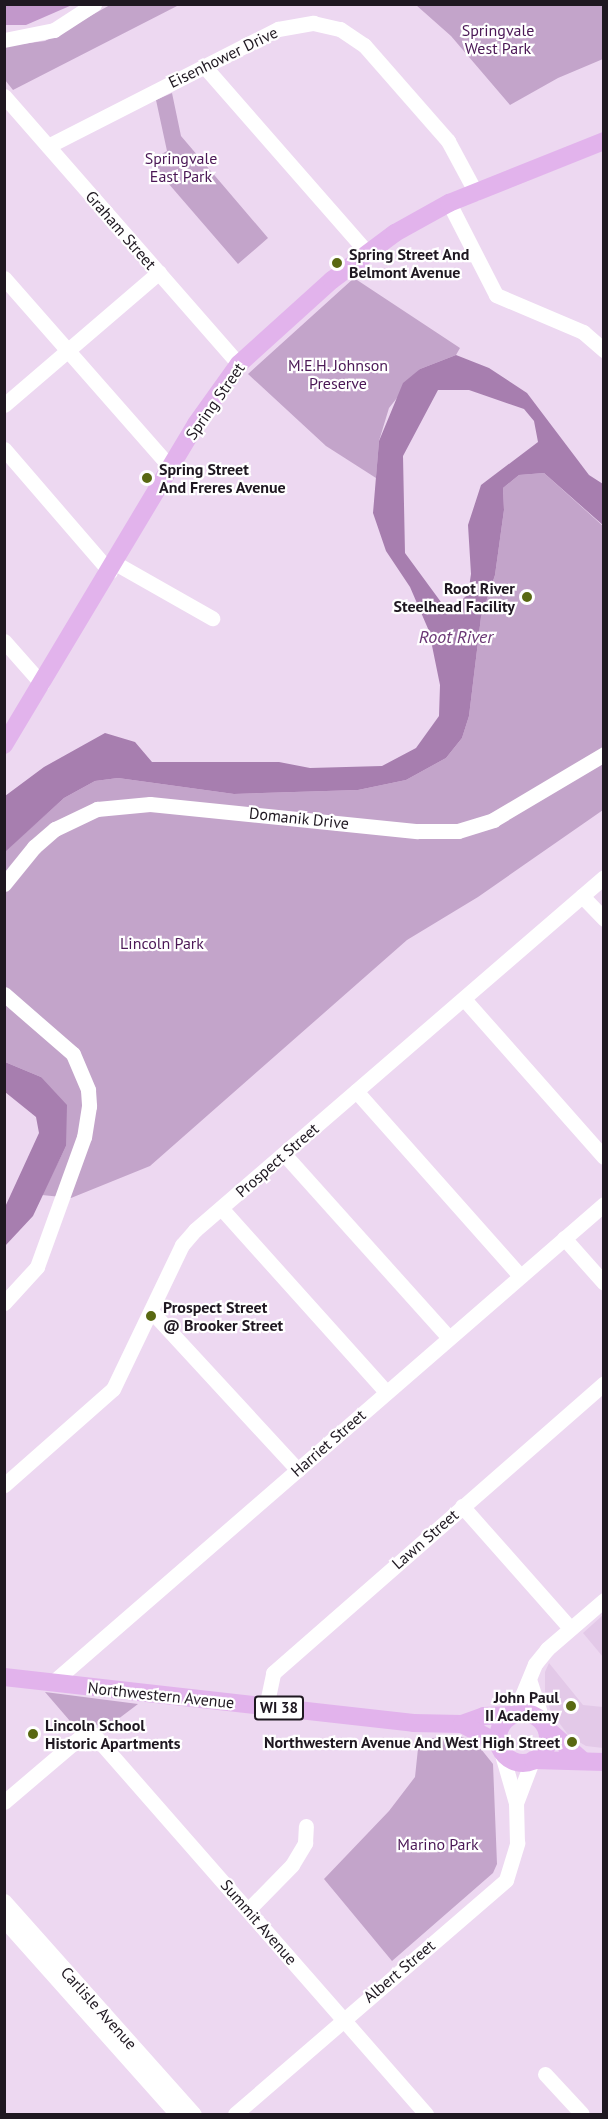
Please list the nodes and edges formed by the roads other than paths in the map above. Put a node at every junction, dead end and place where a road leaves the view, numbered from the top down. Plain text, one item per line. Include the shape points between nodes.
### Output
1 (94, 4) edge
2 (4, 40) edge
3 (204, 66) junction
4 (4, 96) edge
5 (603, 141) edge
6 (48, 146) junction
7 (476, 193) junction
8 (449, 203) junction
9 (367, 252) junction
10 (159, 272) junction
11 (4, 278) edge
12 (603, 350) edge
13 (68, 351) junction
14 (239, 364) junction
15 (4, 405) edge
16 (4, 449) edge
17 (171, 468) junction
18 (112, 568) junction
19 (212, 618) dead end
20 (4, 641) edge
21 (42, 684) junction
22 (4, 745) edge
23 (603, 754) edge
24 (603, 877) edge
25 (4, 884) edge
26 (582, 896) junction
27 (603, 919) edge
28 (4, 994) edge
29 (464, 999) junction
30 (356, 1091) junction
31 (284, 1154) junction
32 (603, 1156) edge
33 (603, 1204) edge
34 (221, 1208) junction
35 (564, 1238) junction
36 (520, 1276) junction
37 (603, 1283) edge
38 (4, 1303) edge
39 (152, 1312) junction
40 (449, 1338) junction
41 (603, 1383) edge
42 (386, 1392) junction
43 (298, 1470) junction
44 (4, 1485) edge
45 (462, 1506) junction
46 (603, 1600) edge
47 (570, 1628) junction
48 (4, 1677) edge
49 (530, 1682) junction
50 (52, 1683) junction
51 (266, 1707) junction
52 (513, 1715) junction
53 (462, 1724) junction
54 (545, 1726) junction
55 (500, 1747) junction
56 (582, 1760) junction
57 (532, 1761) junction
58 (603, 1762) edge
59 (4, 1803) edge
60 (516, 1803) junction
61 (306, 1826) dead end
62 (4, 1901) edge
63 (248, 1910) junction
64 (4, 1920) edge
65 (94, 2012) junction
66 (343, 2020) junction
67 (545, 2074) dead end
68 (177, 2115) edge
69 (194, 2115) edge
70 (235, 2115) edge
71 (426, 2115) edge
72 (582, 2115) edge

1 - 2 street via 54,30
3 - 6 street, Eisenhower Drive
3 - 7 street, Eisenhower Drive via 291,25 313,23 340,29 364,45 439,129 457,153
3 - 9 street
4 - 6 street, Graham Street
5 - 7 main road, Spring Street
6 - 10 street, Graham Street
7 - 8 main road, Spring Street
8 - 9 main road, Spring Street
8 - 12 street via 496,295 583,332
9 - 14 main road, Spring Street
10 - 13 street
10 - 14 street, Graham Street
11 - 13 street
13 - 15 street
13 - 17 street
14 - 17 main road, Spring Street
16 - 18 street
17 - 18 main road, Spring Street
18 - 19 street
18 - 21 main road, Spring Street
20 - 21 street
21 - 22 main road, Spring Street
23 - 25 street, Domanik Drive via 492,820 459,831 417,831 150,804 98,809 55,829 34,847
24 - 26 street, Prospect Street
26 - 27 street
26 - 29 street, Prospect Street
28 - 38 street via 73,1054 89,1106 84,1137 37,1267
29 - 30 street, Prospect Street
29 - 32 street
30 - 31 street, Prospect Street
30 - 36 street
31 - 34 street, Prospect Street
31 - 40 street
33 - 35 street, Harriet Street
34 - 39 street, Prospect Street via 182,1245
34 - 42 street
35 - 36 street, Harriet Street
35 - 37 street
36 - 40 street, Harriet Street
39 - 43 street
39 - 44 street, Prospect Street via 113,1389
40 - 42 street, Harriet Street
41 - 45 street, Lawn Street
42 - 43 street, Harriet Street
43 - 50 street, Harriet Street
45 - 47 street
45 - 51 street, Lawn Street via 273,1673
46 - 47 street
47 - 49 street via 535,1664
48 - 50 main road, Northwestern Avenue / WI 38
49 - 52 street
49 - 54 street
50 - 51 main road, Northwestern Avenue / WI 38
51 - 53 main road, Northwestern Avenue / WI 38 via 411,1723
52 - 53 main road, Northwestern Avenue / WI 38 via 484,1716
52 - 54 main road, WI 38 via 529,1713
52 - 55 main road via 500,1727
53 - 55 main road, Northwestern Avenue / WI 38
54 - 56 main road, WI 38
54 - 57 main road via 547,1746
55 - 57 main road, WI 38 via 514,1761
55 - 60 street, Albert Street
56 - 57 main road, WI 38
56 - 58 main road, WI 38
57 - 60 street, Albert Street
59 - 63 street, Summit Avenue via 89,1733 99,1739
60 - 66 street, Albert Street via 517,1843 506,1880
61 - 63 street via 305,1843 292,1865
62 - 65 street, Carlisle Avenue
63 - 66 street, Summit Avenue
64 - 65 street, Carlisle Avenue
65 - 68 street, Carlisle Avenue
65 - 69 street, Carlisle Avenue
66 - 70 street, Albert Street
66 - 71 street, Summit Avenue
67 - 72 street

